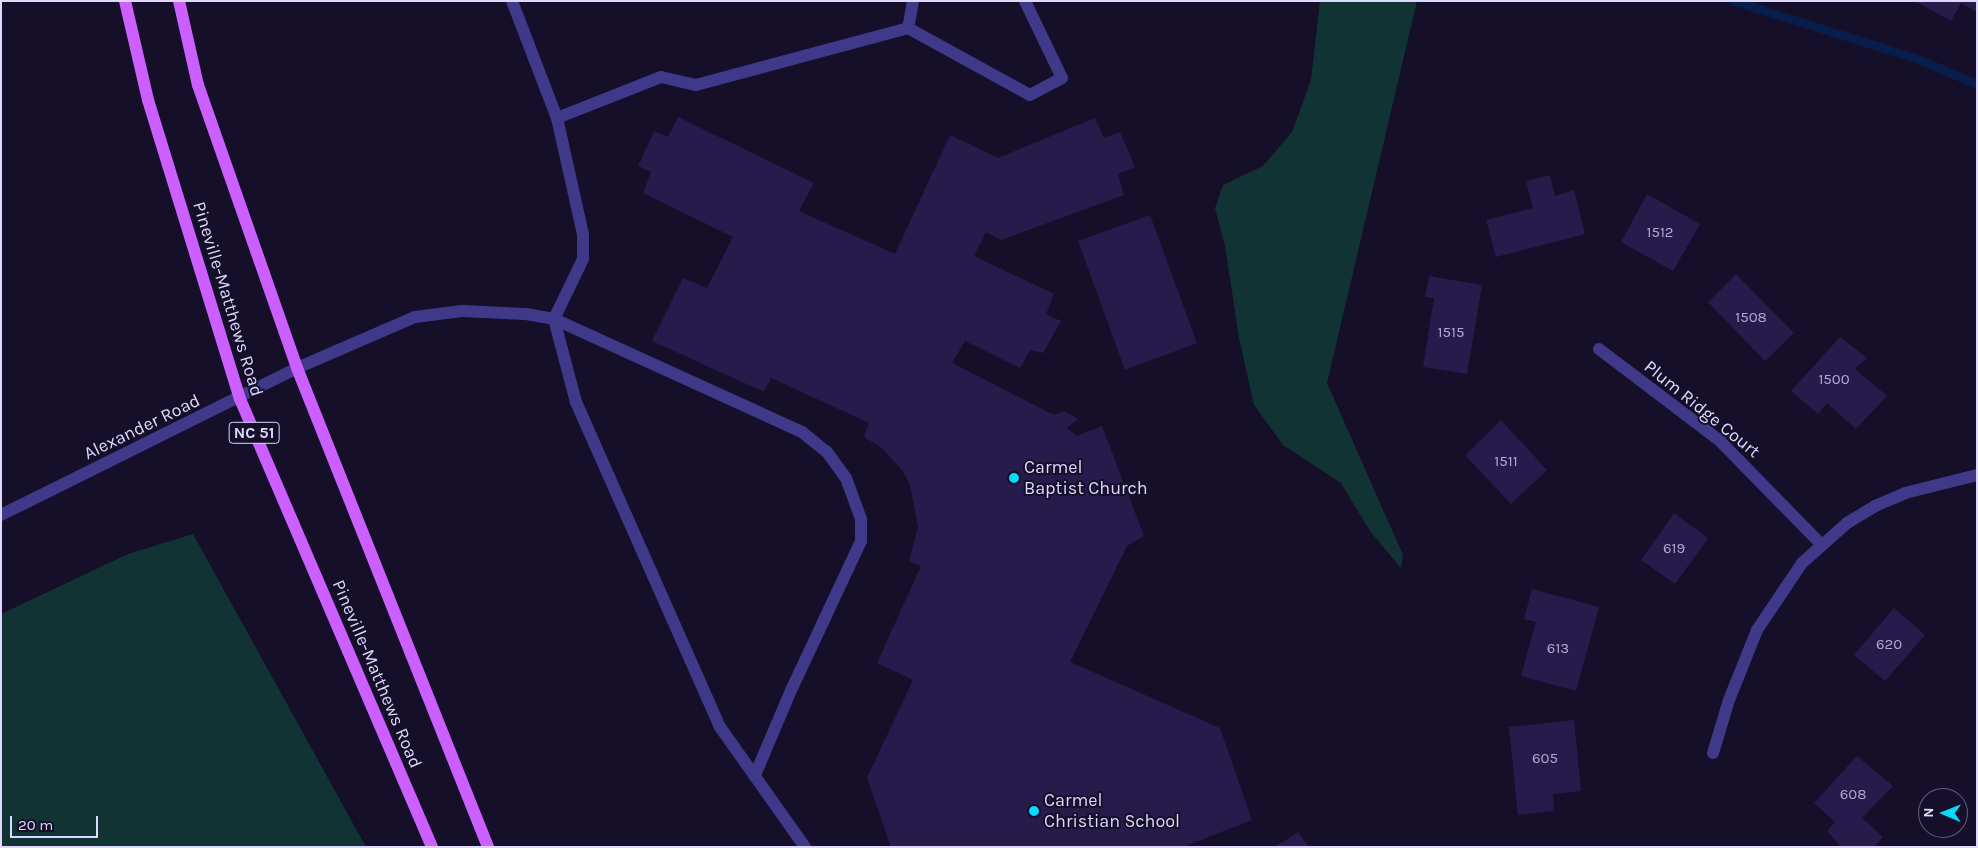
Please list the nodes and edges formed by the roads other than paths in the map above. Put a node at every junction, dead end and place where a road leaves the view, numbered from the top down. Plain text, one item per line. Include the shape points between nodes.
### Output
1 (125, 1) edge
2 (179, 1) edge
3 (512, 1) edge
4 (913, 1) edge
5 (1025, 1) edge
6 (908, 28) junction
7 (557, 118) junction
8 (554, 319) junction
9 (1599, 348) dead end
10 (298, 368) junction
11 (240, 399) junction
12 (1977, 475) edge
13 (1, 515) edge
14 (1821, 544) junction
15 (1713, 753) dead end
16 (755, 776) junction
17 (432, 847) edge
18 (488, 847) edge
19 (805, 847) edge

1 - 11 main road, Pineville-Matthews Road / NC 51 via 148,100
2 - 10 main road, Pineville-Matthews Road via 198,85
3 - 7 street
4 - 6 street
5 - 6 street via 1062,78 1030,96
6 - 7 street via 696,85 661,78
7 - 8 street via 584,234 582,260
8 - 10 street, Alexander Road via 526,314 462,312 415,317
8 - 16 street via 576,402 594,449 720,727
8 - 16 street, Alexander Road via 802,432 827,452 846,478 861,520 861,542 792,688
9 - 14 street, Plum Ridge Court via 1720,441
10 - 11 street, Alexander Road
10 - 18 main road, Pineville-Matthews Road
11 - 13 street, Alexander Road
11 - 17 main road, Pineville-Matthews Road / NC 51
12 - 14 street via 1905,493 1874,506
14 - 15 street via 1787,582 1757,630 1729,700
16 - 19 street

